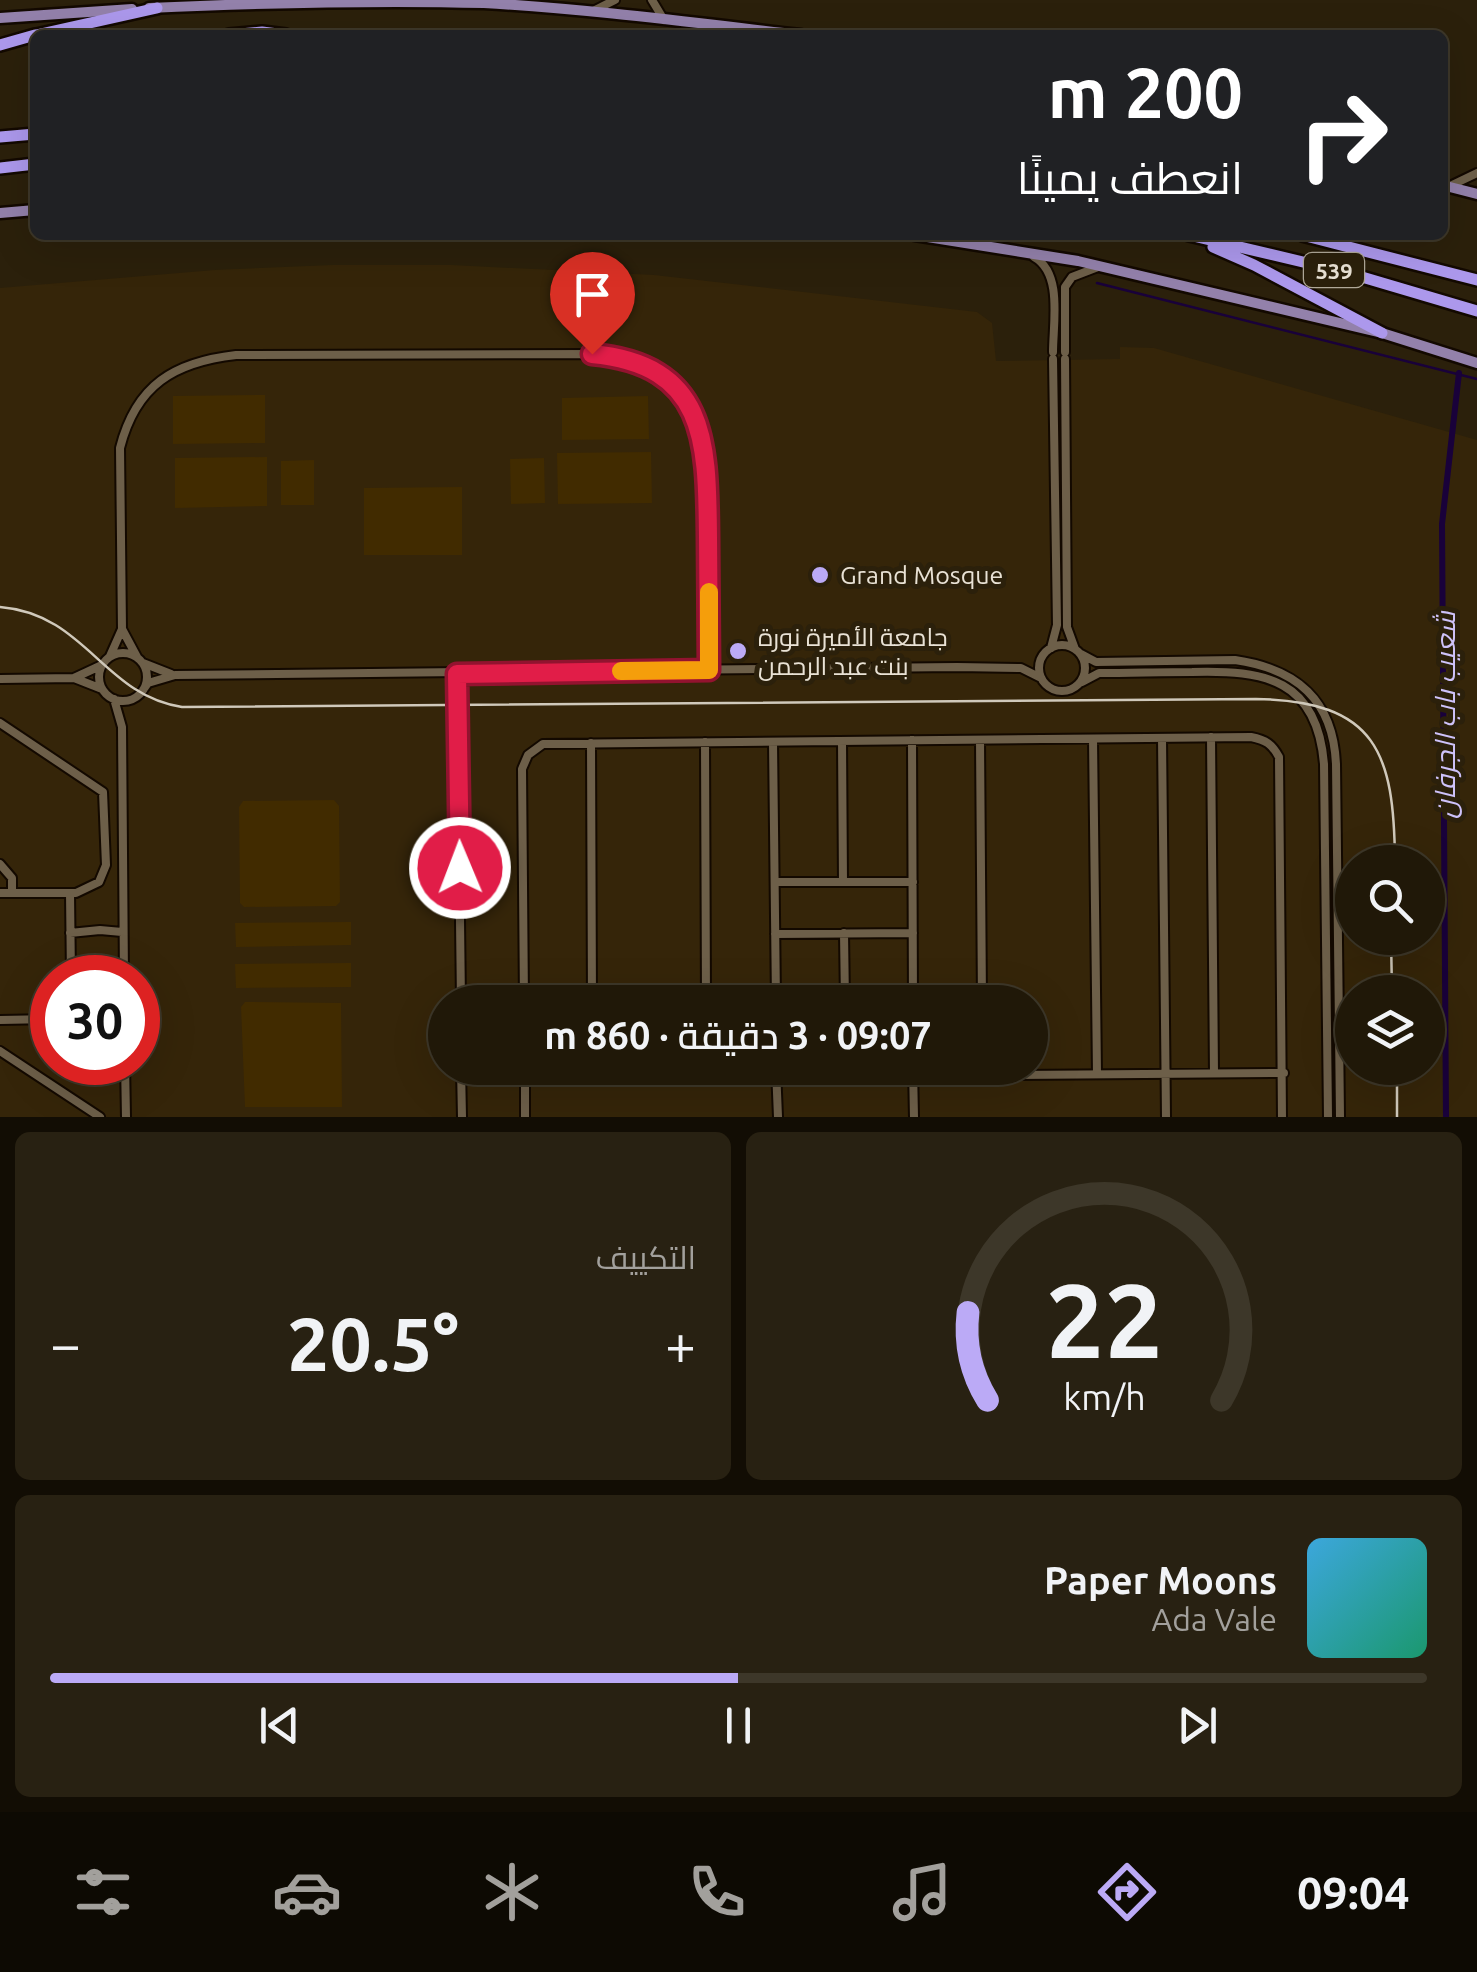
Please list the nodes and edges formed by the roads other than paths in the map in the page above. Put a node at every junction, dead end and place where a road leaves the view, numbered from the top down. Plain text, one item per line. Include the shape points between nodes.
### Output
1 (616, 0) edge
2 (652, 0) edge
3 (157, 8) junction
4 (592, 11) junction
5 (0, 18) edge
6 (664, 20) junction
7 (58, 30) edge
8 (756, 30) edge
9 (30, 36) edge
10 (0, 45) edge
11 (30, 134) edge
12 (0, 137) edge
13 (30, 165) edge
14 (0, 168) edge
15 (1477, 173) edge
16 (1448, 185) edge
17 (1448, 187) edge
18 (1477, 194) edge
19 (30, 211) edge
20 (0, 214) edge
21 (946, 240) edge
22 (1189, 240) edge
23 (1210, 240) edge
24 (1321, 240) edge
25 (1021, 252) junction
26 (1101, 266) junction
27 (1477, 280) edge
28 (1477, 311) edge
29 (1382, 333) junction
30 (1053, 340) junction
31 (1065, 341) junction
32 (1477, 363) edge
33 (122, 628) junction
34 (1048, 650) junction
35 (1078, 652) junction
36 (110, 656) junction
37 (140, 660) junction
38 (102, 665) junction
39 (1021, 668) junction
40 (709, 670) junction
41 (457, 674) junction
42 (175, 676) junction
43 (0, 678) edge
44 (74, 678) junction
45 (1041, 678) junction
46 (1082, 682) junction
47 (102, 689) junction
48 (142, 690) junction
49 (134, 698) junction
50 (114, 699) junction
51 (0, 723) edge
52 (122, 728) junction
53 (1162, 738) junction
54 (1211, 738) junction
55 (1093, 739) junction
56 (912, 740) junction
57 (980, 740) junction
58 (842, 741) junction
59 (705, 742) junction
60 (774, 742) junction
61 (590, 744) junction
62 (0, 864) edge
63 (775, 882) junction
64 (843, 882) junction
65 (913, 882) junction
66 (0, 893) edge
67 (12, 893) junction
68 (70, 893) junction
69 (122, 932) junction
70 (70, 933) junction
71 (913, 933) junction
72 (775, 934) junction
73 (844, 934) junction
74 (70, 955) edge
75 (123, 955) edge
76 (461, 985) edge
77 (524, 985) edge
78 (592, 985) edge
79 (706, 985) edge
80 (776, 985) edge
81 (845, 985) edge
82 (913, 985) edge
83 (982, 985) edge
84 (30, 1019) edge
85 (0, 1020) edge
86 (0, 1051) edge
87 (1284, 1072) junction
88 (1048, 1073) edge
89 (1214, 1073) junction
90 (1096, 1074) junction
91 (1166, 1074) junction
92 (125, 1085) edge
93 (462, 1085) edge
94 (525, 1085) edge
95 (777, 1085) edge
96 (914, 1085) edge
97 (100, 1117) edge
98 (126, 1117) edge
99 (462, 1117) edge
100 (525, 1117) edge
101 (778, 1117) edge
102 (914, 1117) edge
103 (1166, 1117) edge
104 (1282, 1117) edge
105 (1328, 1117) edge
106 (1340, 1117) edge

1 - 4 street
2 - 6 street
3 - 4 main road via 256,1
3 - 5 main road
3 - 7 highway
4 - 6 main road
6 - 8 main road
9 - 10 highway
11 - 12 highway
13 - 14 highway
15 - 16 street
17 - 18 main road
19 - 20 main road
21 - 25 main road
22 - 29 highway via 1254,265
23 - 28 highway, 539
24 - 27 highway, 539
25 - 26 main road
25 - 30 street via 1040,259 1052,278
26 - 29 main road
26 - 31 street via 1072,276 1065,288
29 - 32 main road
30 - 31 street
30 - 34 street via 1057,624
31 - 35 street via 1068,627
33 - 36 street
33 - 37 street
33 - 40 street via 120,448 145,394 174,370 236,355 592,354 633,360 664,378 702,431
34 - 35 street via 1063,645
34 - 39 street
34 - 45 street via 1039,664
35 - 46 street
35 - 106 street via 1096,662 1256,663 1308,690 1330,724
36 - 37 street via 124,652
36 - 38 street
37 - 42 street
37 - 48 street via 147,676
38 - 44 street
38 - 47 street
39 - 40 street
39 - 45 street
40 - 41 street
41 - 42 street
41 - 76 street
42 - 48 street
43 - 44 street
44 - 47 street
45 - 46 street via 1058,691
46 - 105 street via 1099,673 1236,671 1282,684 1309,710 1324,764
47 - 50 street
48 - 49 street
49 - 50 street
49 - 52 street
50 - 52 street
51 - 68 street via 103,792 104,875
52 - 69 street
53 - 54 street
53 - 55 street
53 - 91 street
54 - 87 street via 1265,740 1279,758
54 - 89 street
55 - 57 street
55 - 90 street
56 - 57 street
56 - 58 street
56 - 65 street
57 - 83 street
58 - 60 street
58 - 64 street
59 - 60 street
59 - 61 street
59 - 79 street
60 - 63 street
61 - 77 street via 543,744 522,769
61 - 78 street
62 - 67 street via 12,878
63 - 64 street
63 - 72 street
64 - 65 street
65 - 71 street
66 - 67 street
67 - 68 street
68 - 70 street
69 - 70 street
69 - 75 street
70 - 74 street
71 - 73 street
71 - 82 street
72 - 73 street
72 - 80 street
73 - 81 street
84 - 85 street
86 - 97 street
87 - 89 street
87 - 104 street
88 - 90 street
89 - 91 street
90 - 91 street
91 - 103 street
92 - 98 street
93 - 99 street
94 - 100 street
95 - 101 street
96 - 102 street

